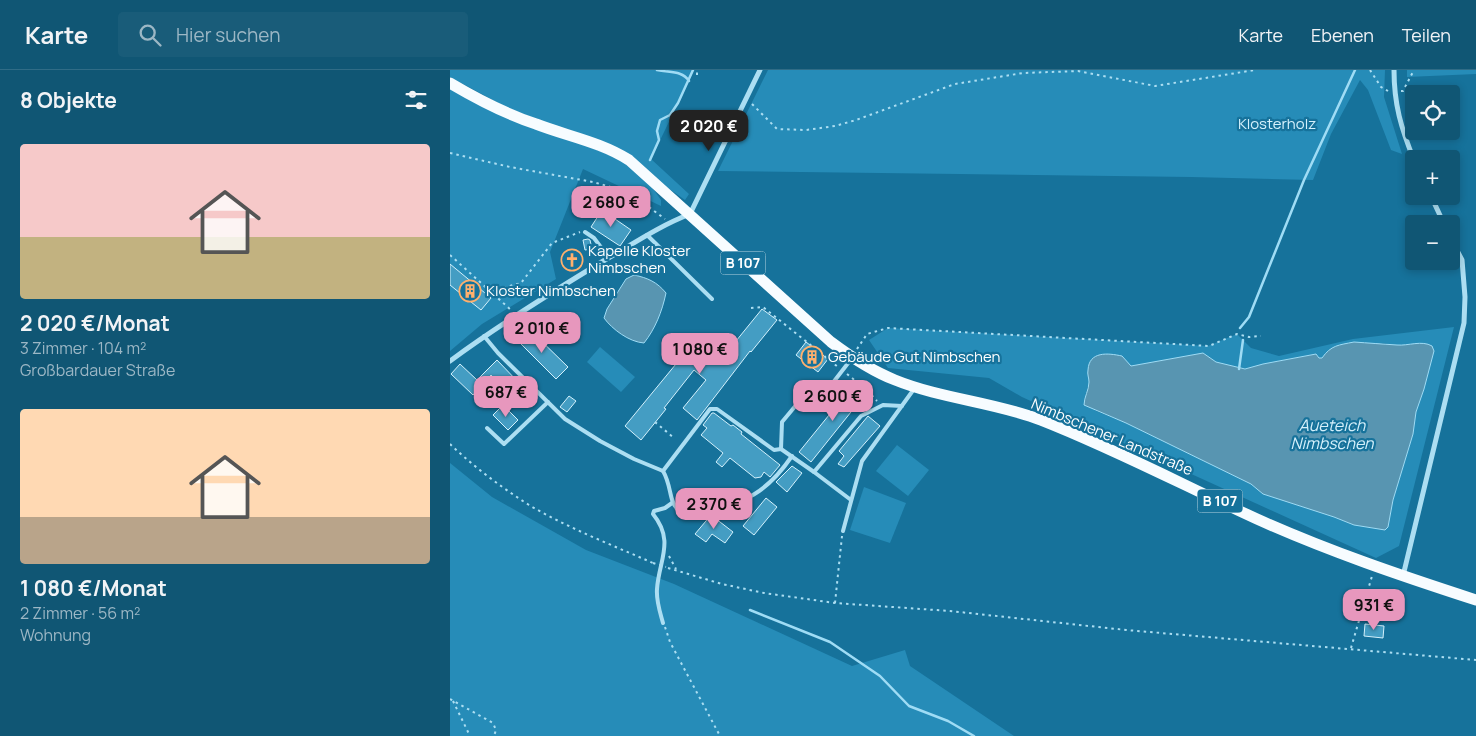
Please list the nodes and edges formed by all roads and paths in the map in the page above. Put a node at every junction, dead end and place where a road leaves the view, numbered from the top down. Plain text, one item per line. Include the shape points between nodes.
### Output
1 (697, 70) edge
2 (760, 70) edge
3 (1255, 70) edge
4 (1370, 70) edge
5 (1394, 70) edge
6 (1414, 70) edge
7 (696, 75) dead end
8 (450, 83) edge
9 (1394, 94) junction
10 (747, 98) junction
11 (1410, 150) edge
12 (450, 153) edge
13 (690, 214) junction
14 (669, 222) junction
15 (585, 232) joint
16 (647, 235) junction
17 (450, 255) edge
18 (1460, 256) edge
19 (610, 258) junction
20 (491, 291) junction
21 (712, 299) dead end
22 (751, 308) dead end
23 (516, 315) junction
24 (484, 336) junction
25 (1261, 336) dead end
26 (852, 358) junction
27 (450, 360) edge
28 (842, 370) junction
29 (915, 387) junction
30 (548, 402) junction
31 (882, 405) junction
32 (902, 406) junction
33 (655, 422) dead end
34 (487, 428) dead end
35 (674, 438) dead end
36 (450, 444) edge
37 (781, 449) junction
38 (792, 456) junction
39 (663, 472) junction
40 (814, 472) junction
41 (851, 500) junction
42 (672, 503) junction
43 (843, 531) joint
44 (665, 550) junction
45 (1375, 567) junction
46 (677, 571) junction
47 (1402, 576) junction
48 (1476, 600) edge
49 (835, 603) junction
50 (664, 623) joint
51 (1350, 648) junction
52 (1476, 660) edge
53 (451, 700) edge
54 (470, 736) edge
55 (494, 736) edge
56 (720, 736) edge

1 - 7 path
2 - 10 street
3 - 10 path via 1155,86 1078,71 1023,73 955,84 856,120 806,130 777,129
4 - 9 path via 1382,88
5 - 9 street
6 - 9 path via 1403,90
8 - 13 main road, Nimbschener Landstraße / B 107 via 506,112 609,149 629,160
9 - 11 street
10 - 13 street
12 - 14 path via 621,190
13 - 14 street
13 - 26 main road, Nimbschener Landstraße / B 107 via 830,342
14 - 16 street
15 - 19 lane
15 - 20 path via 552,243 521,283
16 - 19 street
16 - 21 lane
17 - 20 path
18 - 47 street via 1465,296 1464,323
19 - 23 street
20 - 23 path
22 - 28 path via 764,307
23 - 24 street
24 - 27 street
24 - 30 lane
25 - 26 path via 1236,334 1208,346 888,328 867,334
26 - 28 lane
26 - 29 main road, Nimbschener Landstraße / B 107
28 - 31 path
28 - 37 lane via 825,393 812,386 782,422
29 - 32 lane
29 - 45 main road, Nimbschener Landstraße / B 107 via 1039,420 1258,519
30 - 34 lane via 504,444
30 - 39 lane via 565,419 600,441
31 - 32 lane
31 - 40 lane via 861,416
32 - 41 lane via 862,461
33 - 35 path
36 - 46 path, bridge via 472,465 529,505 586,534
37 - 38 lane
37 - 39 lane via 774,450 718,409 710,409
38 - 40 lane
38 - 42 lane via 776,478 749,498 694,515 679,510
39 - 42 lane
40 - 41 lane
41 - 43 lane
42 - 44 lane via 653,514 663,530
43 - 49 path
44 - 46 path
44 - 50 lane via 657,588 658,607
45 - 47 main road, Nimbschener Landstraße / B 107
45 - 51 path
46 - 49 path via 764,593
47 - 48 main road, Nimbschener Landstraße / B 107
49 - 51 path
50 - 56 path via 670,642
51 - 52 path
53 - 54 path
53 - 55 path via 493,723

